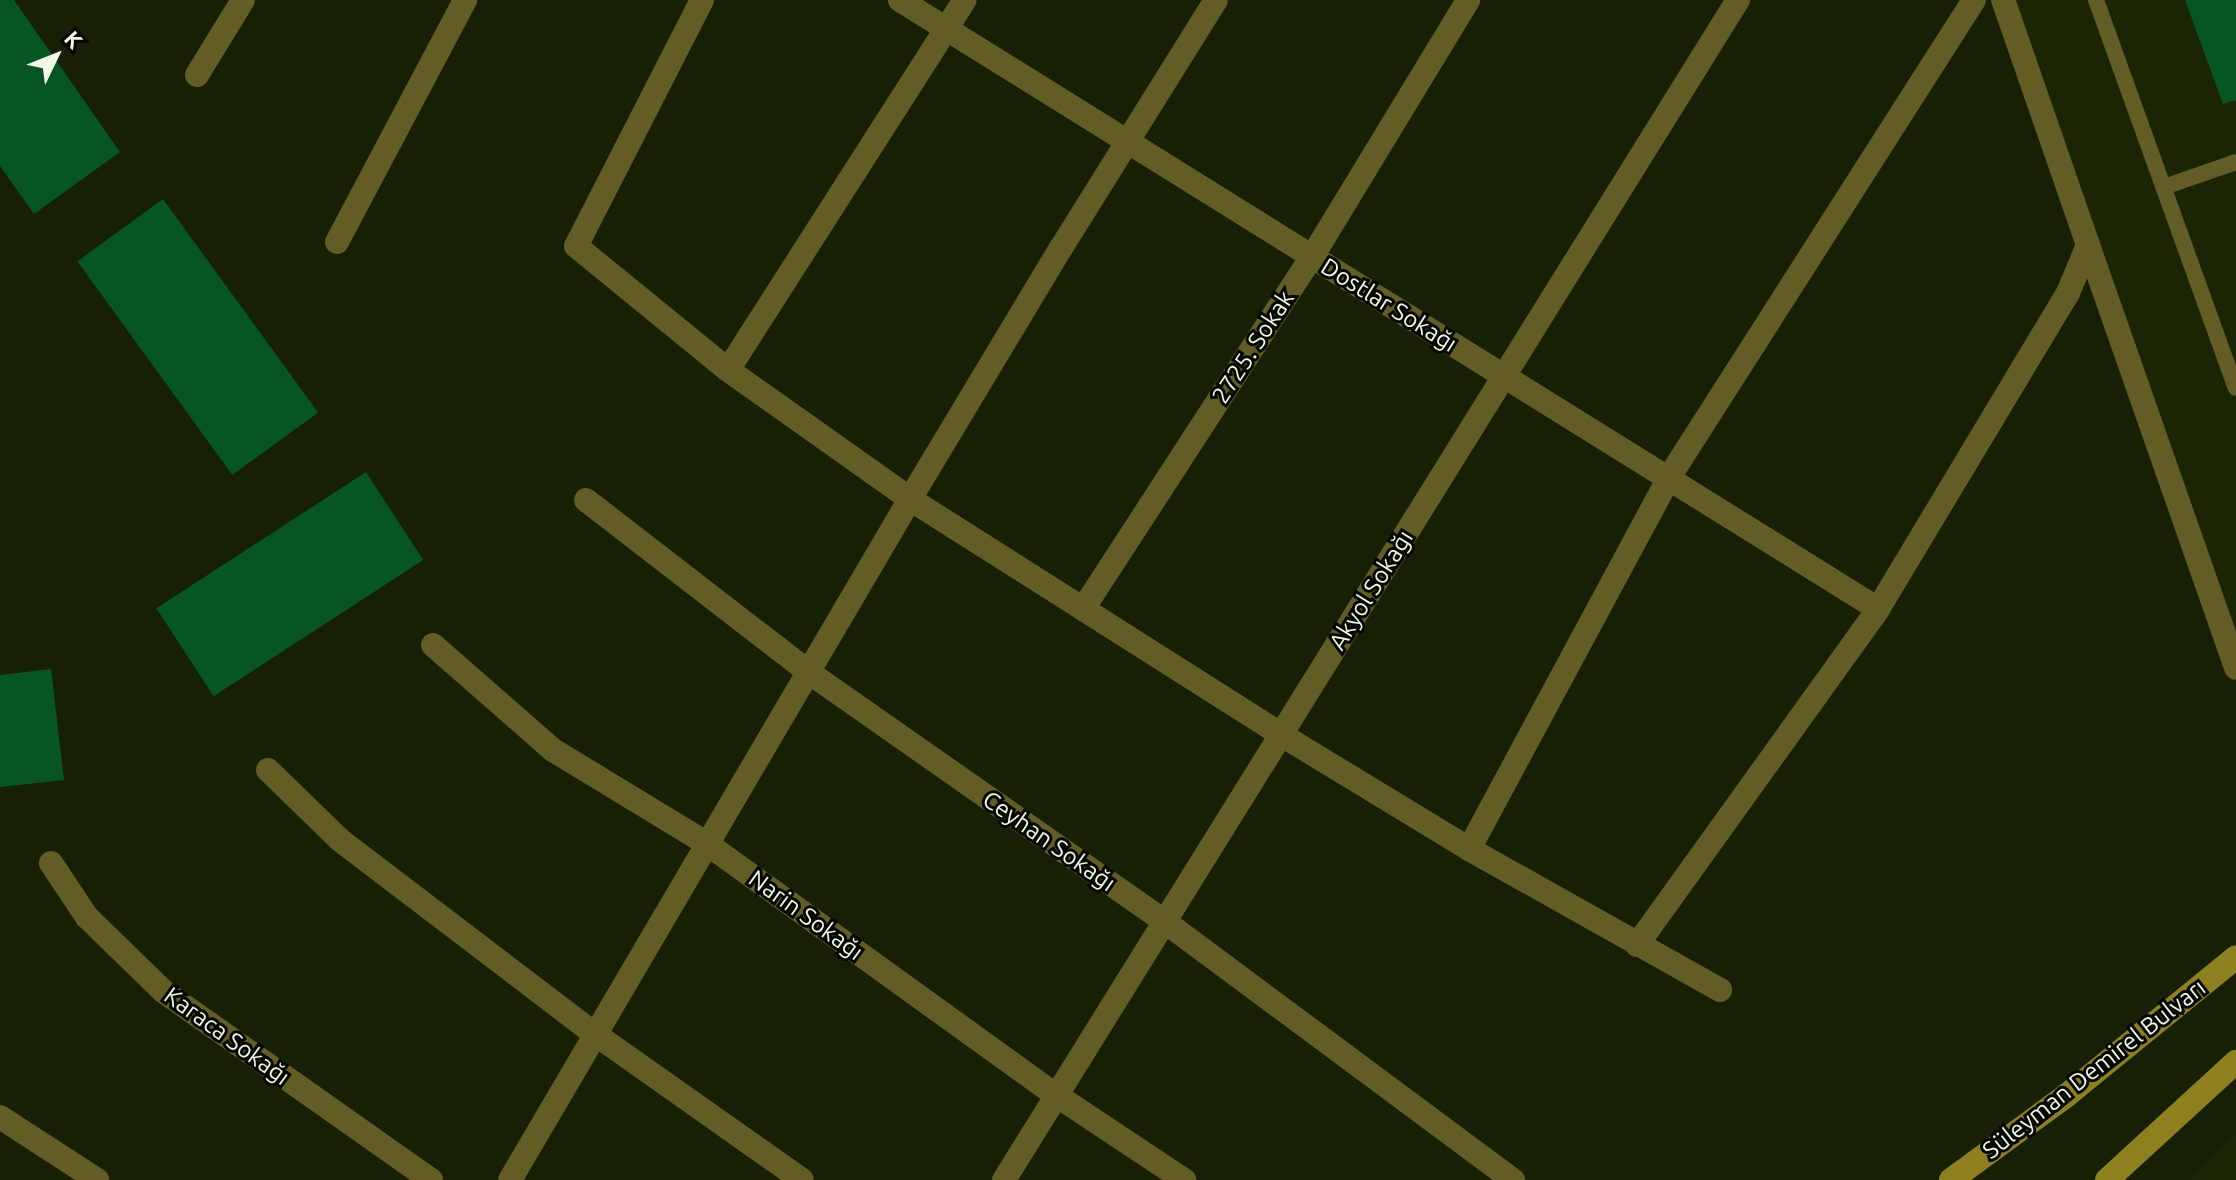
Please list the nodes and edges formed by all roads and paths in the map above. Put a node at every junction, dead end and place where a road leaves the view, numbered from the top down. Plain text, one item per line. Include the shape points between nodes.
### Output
1 (243, 0) edge
2 (465, 0) edge
3 (702, 0) edge
4 (900, 0) edge
5 (965, 0) edge
6 (1216, 0) edge
7 (1468, 0) edge
8 (1738, 0) edge
9 (1974, 0) edge
10 (2003, 0) edge
11 (2096, 0) edge
12 (948, 30) junction
13 (197, 75) dead end
14 (1128, 142) junction
15 (2236, 162) edge
16 (2164, 187) junction
17 (337, 242) dead end
18 (2088, 245) junction
19 (1312, 257) junction
20 (728, 370) junction
21 (1504, 376) junction
22 (2236, 388) edge
23 (1668, 479) junction
24 (910, 499) junction
25 (586, 500) dead end
26 (1083, 609) junction
27 (1878, 609) junction
28 (433, 645) dead end
29 (2236, 668) edge
30 (807, 671) junction
31 (1280, 734) junction
32 (268, 770) dead end
33 (706, 843) junction
34 (1469, 849) junction
35 (51, 863) dead end
36 (1164, 921) junction
37 (1637, 945) junction
38 (2236, 957) edge
39 (1720, 990) dead end
40 (595, 1034) junction
41 (2236, 1062) edge
42 (1056, 1095) junction
43 (0, 1117) edge
44 (97, 1180) edge
45 (431, 1180) edge
46 (510, 1180) edge
47 (802, 1180) edge
48 (1004, 1180) edge
49 (1184, 1180) edge
50 (1513, 1180) edge
51 (1951, 1180) edge
52 (2107, 1180) edge

1 - 13 street
2 - 17 street
3 - 20 street via 576,246
4 - 12 street, Dostlar Sokağı
5 - 12 street
6 - 14 street
7 - 19 street, 2725. Sokak
8 - 21 street, Akyol Sokağı
9 - 23 street
10 - 18 street
11 - 16 lane
12 - 14 street, Dostlar Sokağı
12 - 20 street
14 - 19 street, Dostlar Sokağı
14 - 24 street
15 - 16 lane
16 - 22 lane
18 - 27 street via 2068,293
18 - 29 street
19 - 21 street, Dostlar Sokağı
19 - 26 street, 2725. Sokak
20 - 24 street
21 - 23 street, Dostlar Sokağı
21 - 31 street, Akyol Sokağı
23 - 27 street, Dostlar Sokağı
23 - 34 street
24 - 26 street
24 - 30 street
25 - 30 street, Ceyhan Sokağı
26 - 31 street
27 - 37 street
28 - 33 street, Narin Sokağı via 553,750
30 - 33 street
30 - 36 street, Ceyhan Sokağı
31 - 34 street
31 - 36 street, Akyol Sokağı
32 - 40 street via 340,840
33 - 40 street
33 - 42 street, Narin Sokağı
34 - 37 street
35 - 45 street, Karaca Sokağı via 87,917 163,991
36 - 42 street, Akyol Sokağı
36 - 50 street, Ceyhan Sokağı
37 - 39 street
38 - 51 main road, Süleyman Demirel Bulvarı via 2067,1095
40 - 46 street
40 - 47 street
41 - 52 main road
42 - 48 street, Akyol Sokağı
42 - 49 street, Narin Sokağı
43 - 44 street

